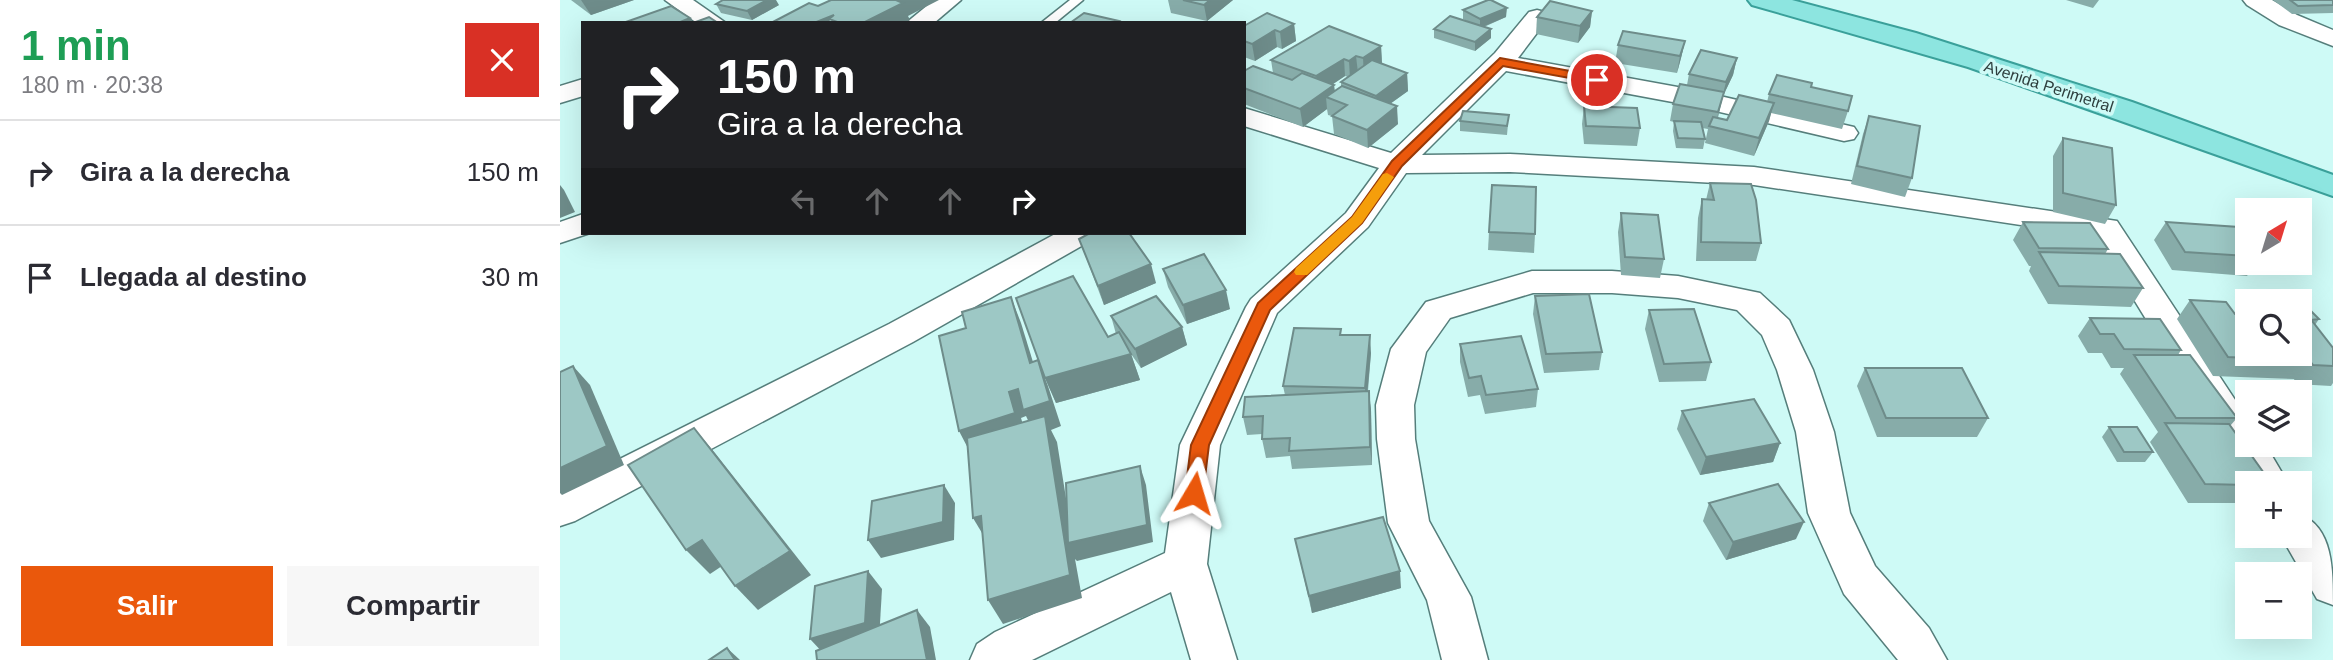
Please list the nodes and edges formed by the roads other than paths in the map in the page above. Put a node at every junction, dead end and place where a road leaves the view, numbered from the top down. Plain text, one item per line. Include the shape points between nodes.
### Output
1 (677, 0) edge
2 (722, 0) edge
3 (950, 0) edge
4 (1077, 0) edge
5 (1761, 0) edge
6 (1833, 0) edge
7 (2255, 0) edge
8 (1536, 17) edge
9 (706, 18) edge
10 (921, 21) edge
11 (1050, 21) edge
12 (2333, 39) edge
13 (1500, 62) junction
14 (581, 88) edge
15 (560, 96) edge
16 (1246, 117) edge
17 (1271, 127) junction
18 (1844, 133) dead end
19 (1246, 141) edge
20 (2333, 162) edge
21 (1397, 164) junction
22 (2333, 186) edge
23 (581, 225) edge
24 (560, 233) edge
25 (1077, 235) edge
26 (2261, 471) edge
27 (560, 509) edge
28 (2310, 548) edge
29 (1185, 564) junction
30 (2333, 585) edge
31 (993, 660) edge
32 (1214, 660) edge
33 (1465, 660) edge
34 (1924, 660) edge

1 - 9 street
2 - 9 street
3 - 10 street
4 - 11 lane
5 - 22 main road, Avenida Perimetral via 1962,57
6 - 20 main road, Avenida Perimetral via 2074,72
7 - 12 street
8 - 13 street
13 - 18 street via 1694,98
13 - 21 street
14 - 15 street
16 - 17 street
17 - 19 street
17 - 21 street
21 - 26 street via 1510,163 1754,176 2106,228
21 - 29 street via 1357,220 1263,307 1200,445
23 - 24 street
25 - 27 street via 901,333
28 - 30 street
29 - 31 street via 1011,647
29 - 32 street
33 - 34 street via 1449,597 1409,523 1395,405 1409,349 1437,310 1532,282 1678,287 1748,301 1777,330 1795,370 1815,432 1829,513 1859,580

